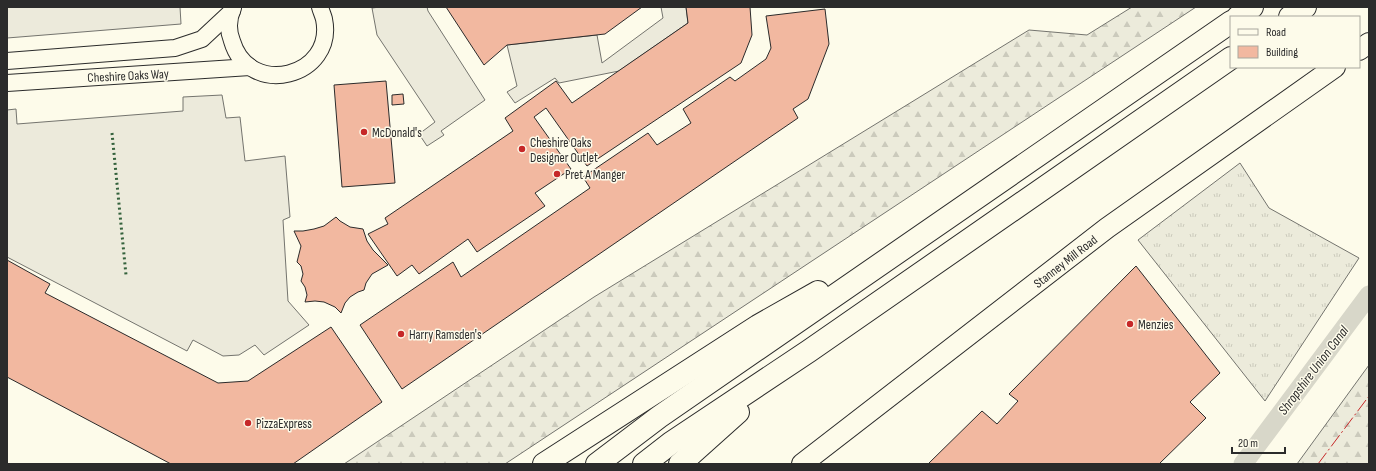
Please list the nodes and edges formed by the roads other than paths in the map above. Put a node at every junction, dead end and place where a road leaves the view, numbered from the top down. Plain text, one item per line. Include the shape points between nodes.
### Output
1 (320, 7) edge
2 (1252, 7) edge
3 (1305, 7) edge
4 (233, 9) edge
5 (1239, 16) edge
6 (1292, 16) edge
7 (1230, 23) edge
8 (1369, 43) edge
9 (1360, 49) edge
10 (1230, 59) edge
11 (7, 61) edge
12 (250, 68) junction
13 (1334, 68) edge
14 (7, 83) edge
15 (933, 229) junction
16 (809, 351) junction
17 (544, 464) edge
18 (597, 464) edge
19 (644, 464) edge
20 (680, 464) edge
21 (802, 464) edge

1 - 12 street via 324,19 324,34 321,47 309,63 300,70 279,76
2 - 5 highway
3 - 6 highway
4 - 11 street, Cheshire Oaks Way via 202,39 175,48
4 - 12 street via 229,34 234,49
7 - 15 highway
8 - 9 street
10 - 16 highway
12 - 14 street, Cheshire Oaks Way
13 - 21 street, Stanney Mill Road via 1107,228
15 - 17 highway via 758,326
15 - 18 highway via 659,417
16 - 19 highway via 671,443
16 - 20 highway

